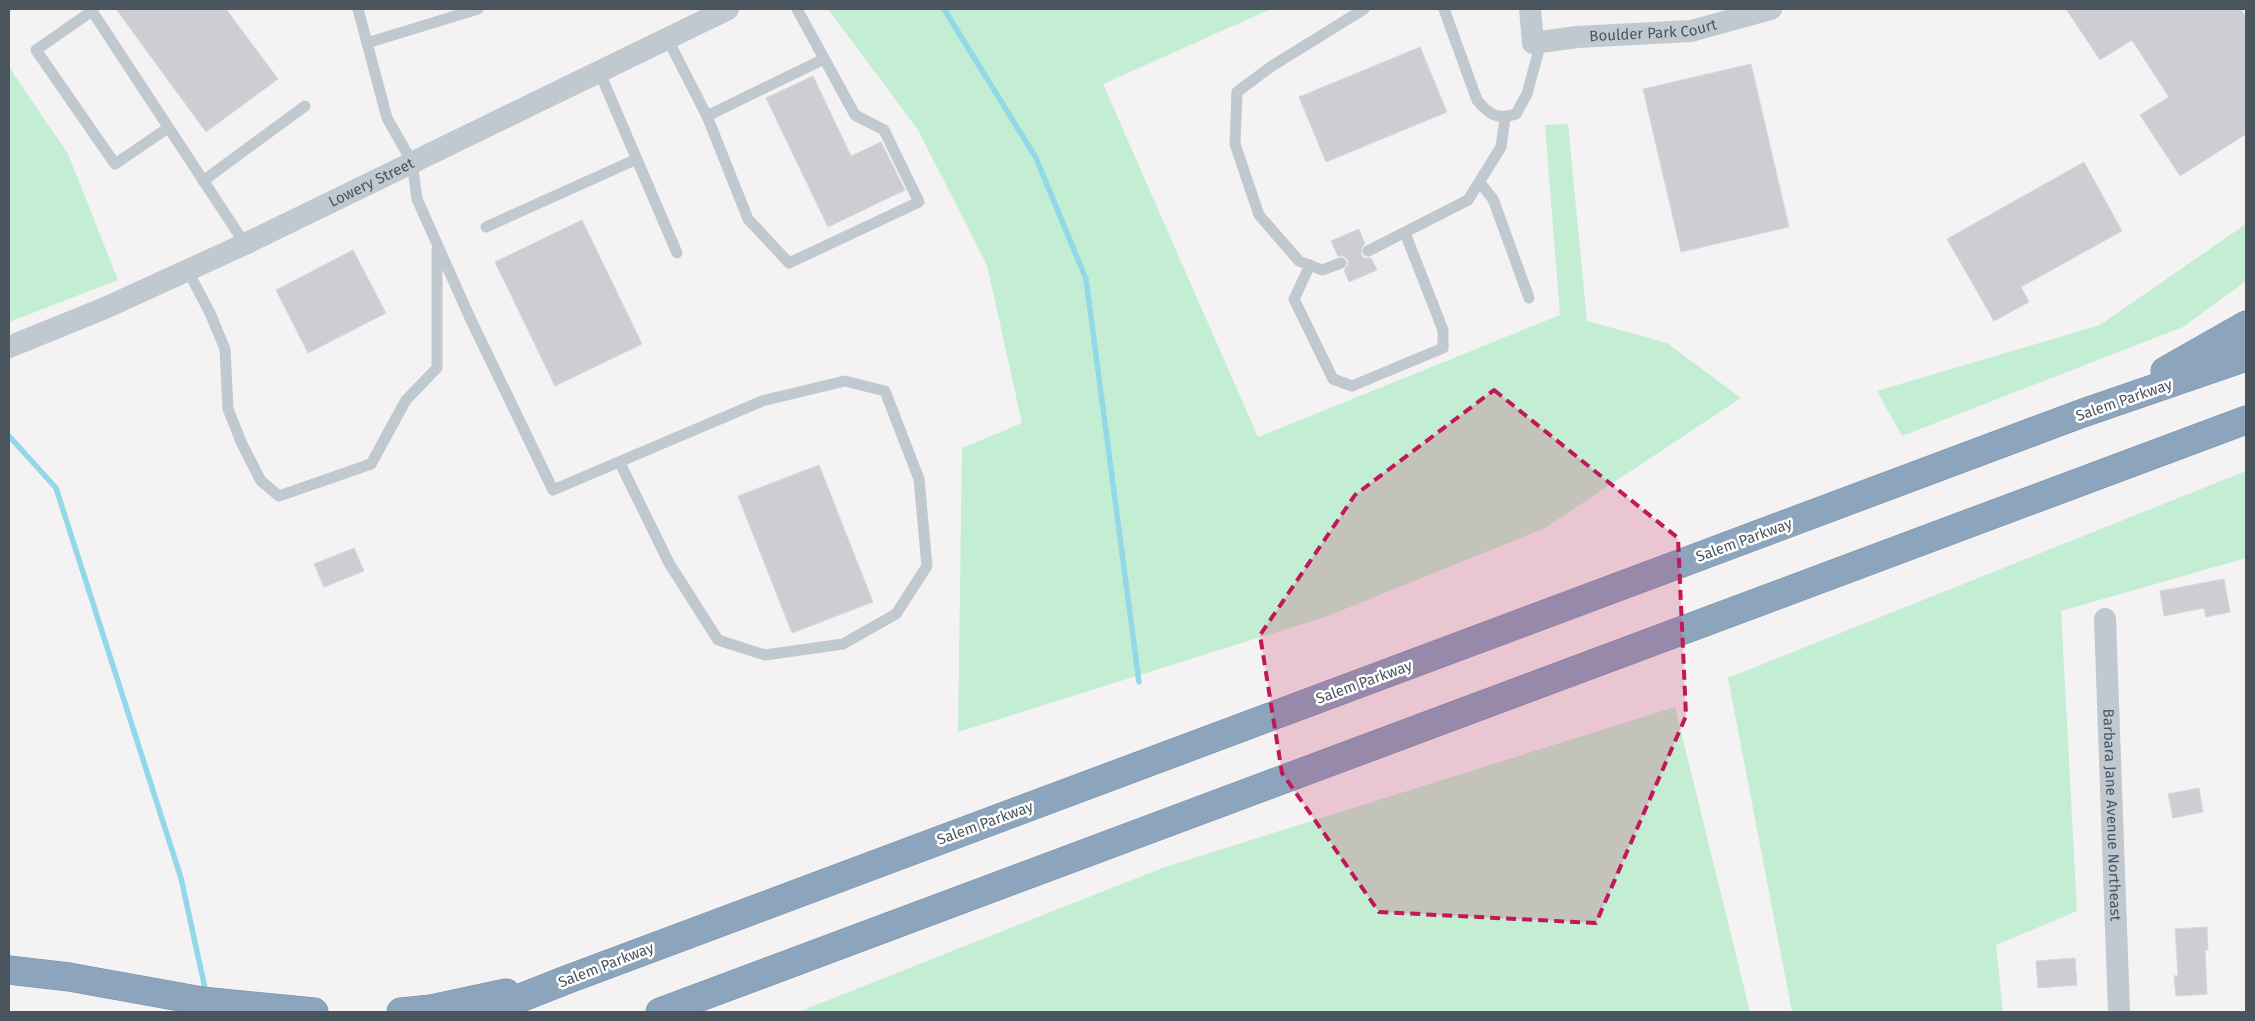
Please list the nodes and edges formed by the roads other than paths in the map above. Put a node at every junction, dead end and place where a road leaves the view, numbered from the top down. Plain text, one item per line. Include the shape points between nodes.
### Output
1 (358, 9) edge
2 (478, 9) edge
3 (728, 9) edge
4 (797, 9) edge
5 (1364, 9) edge
6 (1444, 9) edge
7 (1530, 9) edge
8 (1771, 9) edge
9 (667, 38) junction
10 (1537, 42) junction
11 (367, 43) junction
12 (824, 59) junction
13 (599, 71) junction
14 (305, 106) dead end
15 (707, 116) junction
16 (1505, 118) junction
17 (168, 128) junction
18 (637, 159) junction
19 (412, 162) junction
20 (203, 181) junction
21 (1480, 183) junction
22 (486, 227) dead end
23 (1405, 233) junction
24 (245, 244) junction
25 (438, 246) junction
26 (1368, 251) dead end
27 (677, 253) dead end
28 (1341, 263) dead end
29 (1310, 266) junction
30 (188, 271) junction
31 (1529, 298) dead end
32 (2246, 325) edge
33 (9, 347) edge
34 (2246, 357) edge
35 (2083, 413) junction
36 (2246, 420) edge
37 (620, 463) junction
38 (2105, 619) dead end
39 (9, 970) edge
40 (566, 980) junction
41 (314, 1012) edge
42 (401, 1012) edge
43 (485, 1012) edge
44 (660, 1012) edge
45 (2119, 1012) edge

1 - 11 lane
2 - 11 lane
3 - 9 street, Lowery Street
4 - 12 lane
5 - 29 lane via 1272,66 1237,92 1235,144 1259,215 1299,261
6 - 16 lane via 1478,100 1487,112
7 - 10 street
8 - 10 street, Boulder Park Court via 1691,31
9 - 13 street, Lowery Street
9 - 15 lane
10 - 16 lane via 1527,94 1516,114
11 - 19 lane via 388,118
12 - 15 lane
12 - 15 lane via 855,115 884,130 919,202 789,263 748,219
13 - 18 lane
13 - 19 street, Lowery Street
14 - 20 lane
16 - 21 lane via 1502,147
17 - 17 lane via 92,11 36,50 115,164
17 - 20 lane
18 - 22 lane
18 - 27 lane
19 - 24 street, Lowery Street
19 - 25 lane via 417,199
20 - 24 lane
21 - 23 lane via 1468,200
21 - 31 lane via 1493,199
23 - 26 lane
23 - 29 lane via 1443,330 1443,348 1352,386 1333,379 1294,299
24 - 30 street, Lowery Street
25 - 30 lane via 436,368 406,400 372,464 279,496 261,481 242,444 228,409 224,349 210,312
25 - 37 lane via 554,490
28 - 29 lane via 1322,270
30 - 33 street, Lowery Street
32 - 35 highway
34 - 35 highway, Salem Parkway
35 - 40 highway, Salem Parkway
36 - 44 highway
37 - 37 lane via 762,401 844,381 885,391 919,479 927,566 896,614 842,644 765,655 718,640 670,563
38 - 45 street, Barbara Jane Avenue Northeast
39 - 41 highway via 202,1001
40 - 42 highway via 458,1004
40 - 43 highway, Salem Parkway

